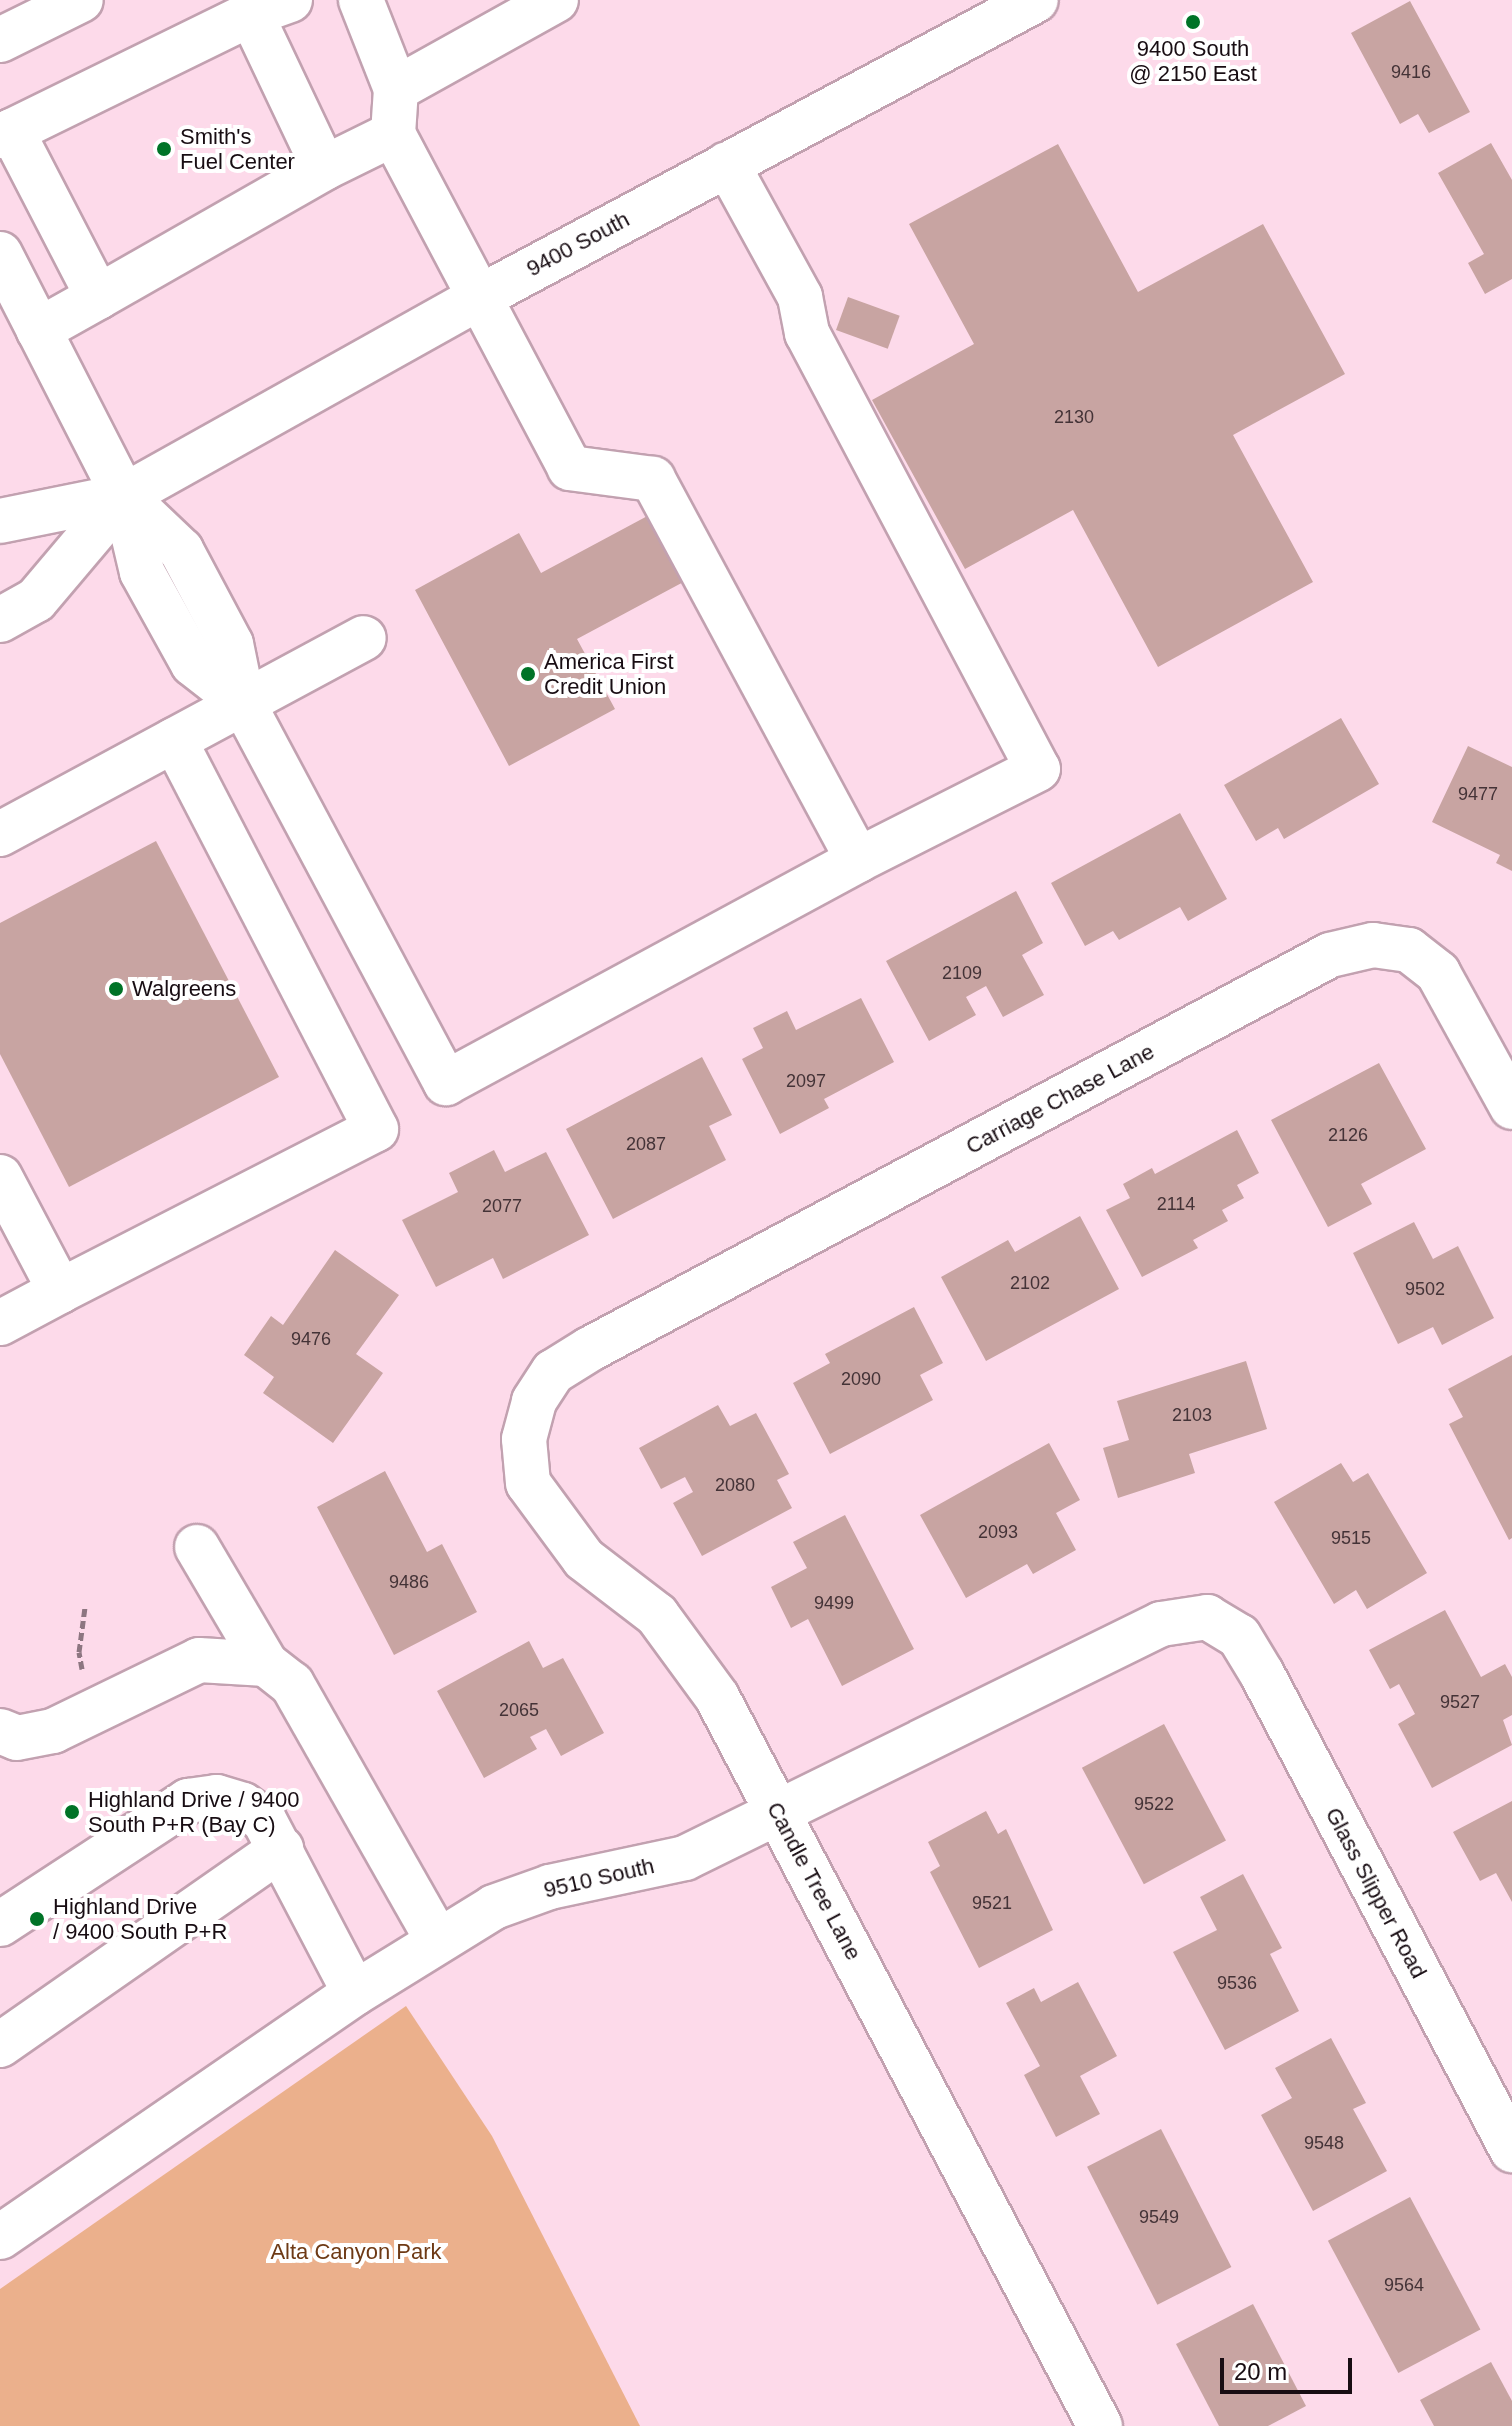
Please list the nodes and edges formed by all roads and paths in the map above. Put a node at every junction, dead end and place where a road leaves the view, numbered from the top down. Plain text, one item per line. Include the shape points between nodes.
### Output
1 (81, 0) edge
2 (361, 0) edge
3 (556, 0) edge
4 (1036, 0) edge
5 (270, 7) edge
6 (0, 40) edge
7 (396, 89) junction
8 (6, 134) edge
9 (393, 134) junction
10 (727, 164) junction
11 (324, 168) junction
12 (0, 254) edge
13 (98, 297) junction
14 (480, 297) junction
15 (39, 330) junction
16 (124, 496) junction
17 (0, 521) edge
18 (0, 620) edge
19 (364, 638) dead end
20 (243, 703) junction
21 (174, 740) junction
22 (0, 834) edge
23 (858, 860) junction
24 (1512, 1107) edge
25 (0, 1177) edge
26 (60, 1291) junction
27 (0, 1323) edge
28 (553, 1372) joint
29 (197, 1547) dead end
30 (85, 1607) dead end
31 (1239, 1636) joint
32 (266, 1664) junction
33 (81, 1666) dead end
34 (0, 1731) edge
35 (780, 1815) junction
36 (281, 1849) junction
37 (0, 1924) edge
38 (437, 1939) junction
39 (355, 1993) junction
40 (0, 2045) edge
41 (1512, 2150) edge
42 (0, 2237) edge
43 (1100, 2426) edge

1 - 6 street
2 - 7 street
3 - 7 street
4 - 10 street, 9400 South
5 - 8 street
5 - 11 street
7 - 9 street
8 - 13 street
9 - 11 street
9 - 14 street
10 - 14 street, 9400 South
10 - 23 street via 800,297 807,333 1038,769
11 - 13 street
12 - 15 street
13 - 15 street
14 - 16 street, 9400 South
14 - 23 street via 570,468 653,479
15 - 16 street
16 - 17 street, 9400 South
16 - 18 street, 9400 South via 36,600
16 - 20 street via 181,550 231,644
19 - 20 street
20 - 21 street
20 - 23 street via 446,1083
21 - 22 street
21 - 26 street via 376,1129
24 - 28 street, Carriage Chase Lane via 1438,973 1409,950 1373,945 1330,955
25 - 26 street
26 - 27 street
28 - 35 street, Candle Tree Lane via 534,1401 524,1439 528,1483 584,1559 657,1615 688,1651
29 - 32 street
30 - 33 path
31 - 35 street, 9510 South via 1207,1617 1161,1624
31 - 41 street, Glass Slipper Road
32 - 34 street via 199,1660 53,1731 17,1738
32 - 38 street via 292,1684
35 - 38 street, 9510 South via 685,1858 550,1887 508,1902
35 - 43 street, Candle Tree Lane
36 - 37 street via 264,1820 243,1805 217,1797 188,1801
36 - 39 street
36 - 40 street
38 - 39 street, 9510 South
39 - 42 street, 9510 South

